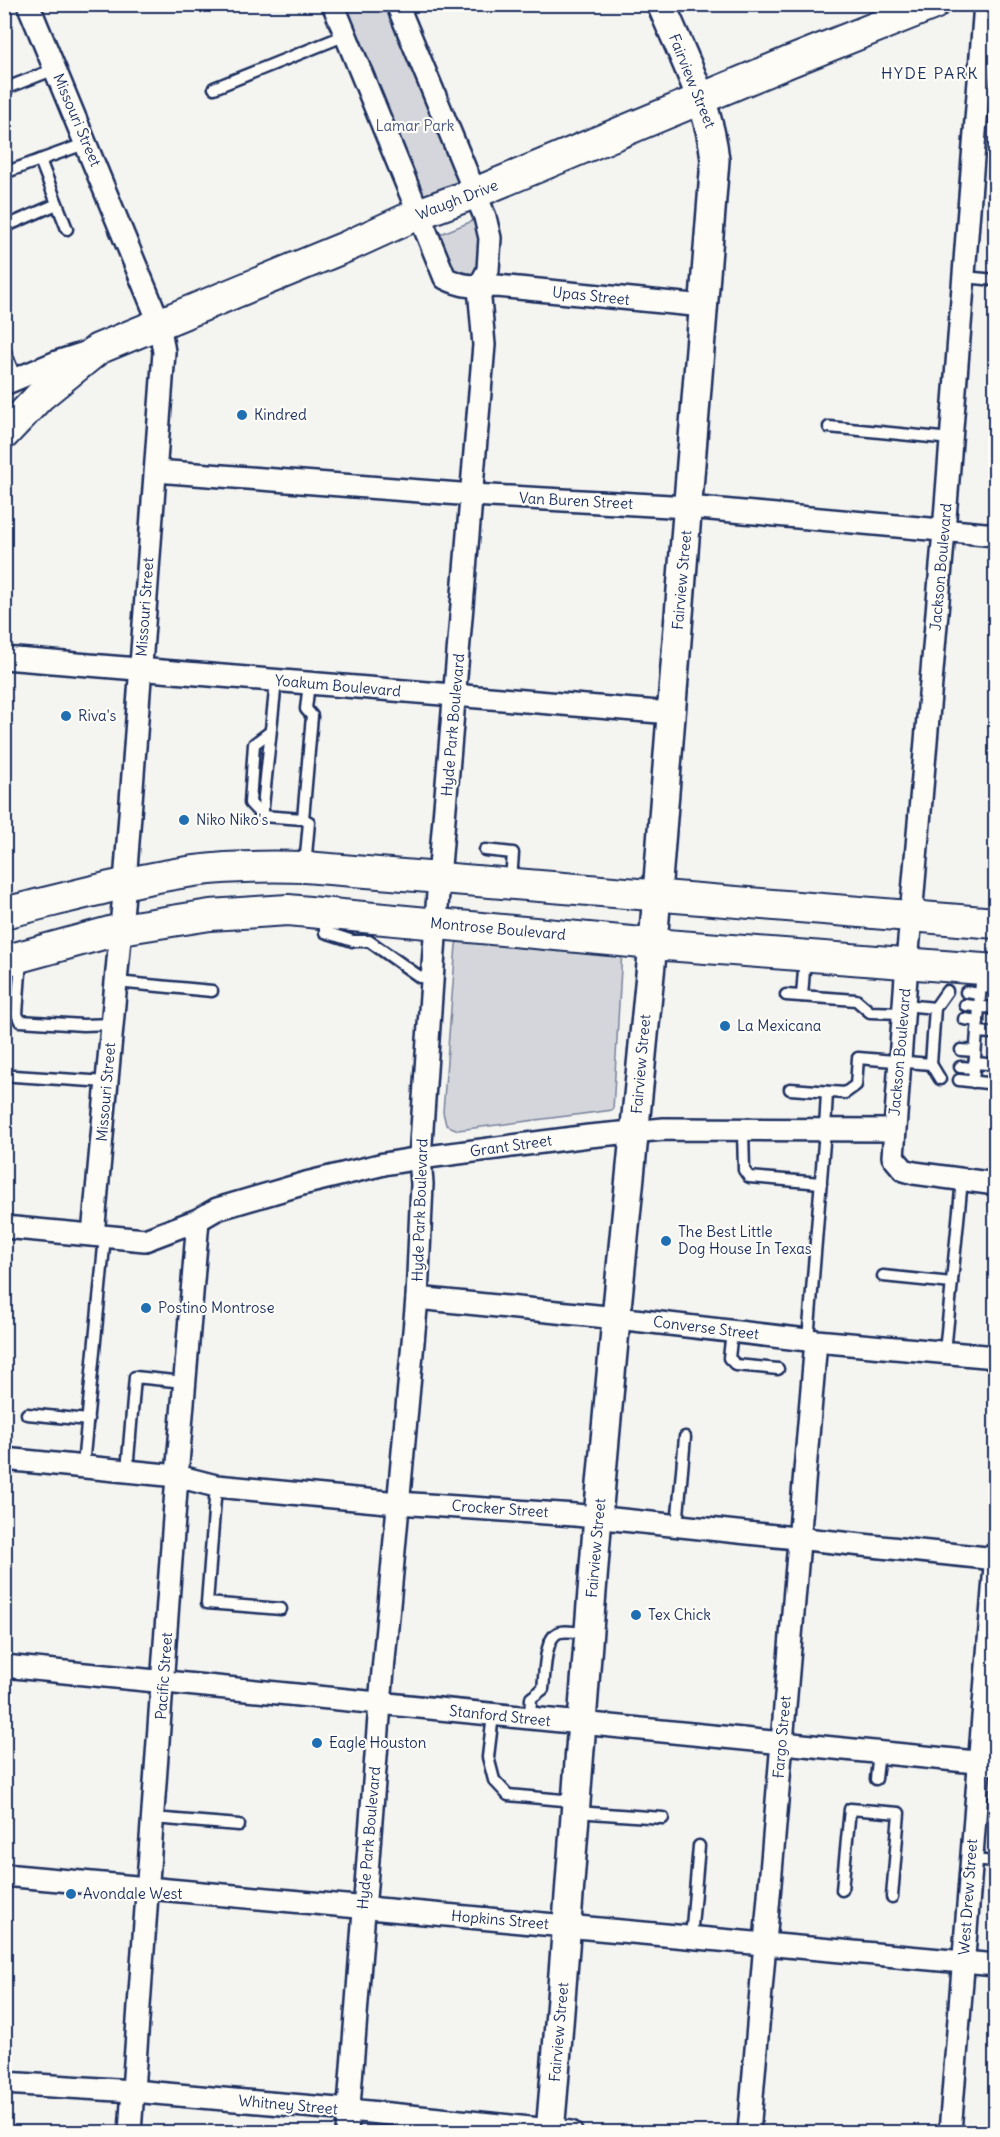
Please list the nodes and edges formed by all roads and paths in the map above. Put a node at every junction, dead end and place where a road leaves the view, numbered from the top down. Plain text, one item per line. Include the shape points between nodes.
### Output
1 (28, 4) edge
2 (333, 4) edge
3 (397, 4) edge
4 (661, 4) edge
5 (934, 4) edge
6 (985, 4) edge
7 (885, 14) edge
8 (346, 35) junction
9 (989, 38) edge
10 (56, 69) junction
11 (214, 88) dead end
12 (4, 89) edge
13 (702, 100) junction
14 (87, 143) junction
15 (40, 159) junction
16 (4, 173) edge
17 (475, 193) junction
18 (57, 204) junction
19 (418, 214) junction
20 (4, 227) edge
21 (67, 229) dead end
22 (964, 277) junction
23 (996, 280) edge
24 (478, 287) junction
25 (704, 306) junction
26 (159, 322) junction
27 (4, 349) edge
28 (98, 349) junction
29 (10, 381) edge
30 (829, 427) dead end
31 (4, 434) edge
32 (951, 439) junction
33 (156, 471) junction
34 (472, 495) junction
35 (688, 507) junction
36 (944, 531) junction
37 (996, 534) edge
38 (4, 658) edge
39 (141, 669) junction
40 (276, 681) junction
41 (309, 684) junction
42 (455, 695) junction
43 (671, 713) junction
44 (303, 819) junction
45 (485, 850) dead end
46 (305, 867) junction
47 (439, 878) junction
48 (125, 883) junction
49 (510, 884) junction
50 (656, 897) junction
51 (4, 913) edge
52 (911, 915) junction
53 (436, 923) junction
54 (996, 923) edge
55 (121, 929) junction
56 (369, 929) junction
57 (653, 944) junction
58 (806, 955) junction
59 (13, 958) edge
60 (907, 963) junction
61 (432, 978) junction
62 (116, 982) junction
63 (983, 983) edge
64 (212, 991) dead end
65 (947, 991) dead end
66 (786, 994) dead end
67 (802, 996) junction
68 (965, 1005) dead end
69 (940, 1006) junction
70 (979, 1007) junction
71 (992, 1008) dead end
72 (903, 1009) junction
73 (945, 1018) dead end
74 (964, 1020) dead end
75 (112, 1024) junction
76 (977, 1027) junction
77 (991, 1033) dead end
78 (942, 1048) dead end
79 (961, 1050) dead end
80 (975, 1051) junction
81 (899, 1061) junction
82 (988, 1064) dead end
83 (936, 1065) junction
84 (974, 1065) junction
85 (960, 1067) dead end
86 (14, 1076) dead end
87 (940, 1079) dead end
88 (959, 1080) dead end
89 (107, 1082) junction
90 (973, 1082) junction
91 (987, 1083) dead end
92 (790, 1089) dead end
93 (827, 1092) junction
94 (743, 1130) junction
95 (825, 1130) junction
96 (894, 1130) junction
97 (634, 1131) junction
98 (420, 1158) junction
99 (962, 1180) junction
100 (821, 1183) junction
101 (996, 1184) edge
102 (198, 1220) junction
103 (4, 1227) edge
104 (99, 1235) junction
105 (883, 1276) dead end
106 (952, 1283) junction
107 (417, 1298) junction
108 (617, 1318) junction
109 (732, 1331) junction
110 (812, 1340) junction
111 (945, 1352) junction
112 (996, 1357) edge
113 (777, 1369) dead end
114 (184, 1382) junction
115 (27, 1414) dead end
116 (88, 1420) junction
117 (685, 1437) dead end
118 (4, 1459) edge
119 (83, 1466) junction
120 (126, 1471) junction
121 (177, 1476) junction
122 (216, 1486) junction
123 (398, 1503) junction
124 (598, 1517) junction
125 (677, 1526) junction
126 (799, 1539) junction
127 (996, 1553) edge
128 (995, 1559) edge
129 (281, 1609) dead end
130 (589, 1634) junction
131 (4, 1666) edge
132 (163, 1682) junction
133 (990, 1689) edge
134 (380, 1704) junction
135 (493, 1715) junction
136 (530, 1719) junction
137 (582, 1724) junction
138 (781, 1742) junction
139 (879, 1752) junction
140 (987, 1763) edge
141 (876, 1779) dead end
142 (576, 1806) junction
143 (153, 1818) junction
144 (663, 1818) dead end
145 (239, 1826) dead end
146 (699, 1846) dead end
147 (971, 1860) junction
148 (996, 1862) edge
149 (4, 1875) edge
150 (149, 1888) junction
151 (842, 1890) dead end
152 (892, 1897) dead end
153 (363, 1906) junction
154 (568, 1926) junction
155 (691, 1938) junction
156 (765, 1944) junction
157 (963, 1962) junction
158 (996, 1965) edge
159 (4, 2083) edge
160 (133, 2091) junction
161 (349, 2110) junction
162 (557, 2132) edge
163 (130, 2133) edge
164 (347, 2133) edge
165 (749, 2133) edge
166 (950, 2133) edge

1 - 10 street, Missouri Street
2 - 8 street
3 - 17 street, Hyde Park Boulevard
4 - 13 street, Fairview Street
5 - 7 main road, Waugh Drive
6 - 9 street, Jackson Boulevard
7 - 13 main road, Waugh Drive
8 - 11 lane
8 - 19 street
9 - 22 street, Jackson Boulevard
10 - 12 lane
10 - 14 street, Missouri Street
13 - 17 main road, Waugh Drive
13 - 25 street, Fairview Street via 713,134 715,160
14 - 15 lane
14 - 26 street, Missouri Street
15 - 16 lane
15 - 18 lane
17 - 19 main road, Waugh Drive
17 - 24 street, Hyde Park Boulevard via 490,237 488,270
18 - 20 lane
18 - 21 lane
19 - 24 street via 445,278 459,285
19 - 26 main road, Waugh Drive
22 - 23 lane
22 - 32 street, Jackson Boulevard
24 - 25 street, Upas Street
24 - 34 street, Hyde Park Boulevard via 484,345
25 - 35 street, Fairview Street
26 - 28 main road, Waugh Drive
26 - 33 street, Missouri Street via 164,352
27 - 29 lane
28 - 29 street
28 - 31 main road, Waugh Drive via 40,396
30 - 32 lane
32 - 36 street, Jackson Boulevard
33 - 34 street, Van Buren Street
33 - 39 street, Missouri Street
34 - 35 street, Van Buren Street
34 - 42 street, Hyde Park Boulevard
35 - 36 street, Van Buren Street
35 - 43 street, Fairview Street
36 - 37 street, Van Buren Street
36 - 52 street, Jackson Boulevard
38 - 39 street, Yoakum Boulevard
39 - 40 street, Yoakum Boulevard
39 - 48 street, Missouri Street
40 - 41 street, Yoakum Boulevard
40 - 44 lane via 262,816
41 - 42 street, Yoakum Boulevard
41 - 44 lane via 306,709 312,716
42 - 43 street, Yoakum Boulevard
42 - 47 street, Hyde Park Boulevard
43 - 50 street, Fairview Street
44 - 46 lane via 309,822
45 - 49 lane via 513,853
46 - 47 main road
46 - 48 main road via 196,871
47 - 49 main road
47 - 53 street, Hyde Park Boulevard
48 - 51 main road
48 - 55 street, Missouri Street
49 - 50 main road
50 - 52 main road
50 - 57 street, Fairview Street
52 - 54 main road
52 - 60 street, Jackson Boulevard
53 - 56 main road, Montrose Boulevard
53 - 57 main road, Montrose Boulevard
53 - 61 street, Hyde Park Boulevard
55 - 56 main road, Montrose Boulevard via 221,914 288,910 325,913
55 - 59 main road, Montrose Boulevard
55 - 62 street, Missouri Street
56 - 61 lane via 420,977
57 - 58 main road, Montrose Boulevard
57 - 97 street, Fairview Street
58 - 60 main road, Montrose Boulevard
58 - 67 lane
59 - 75 lane via 20,1021
60 - 63 main road, Montrose Boulevard
60 - 72 street, Jackson Boulevard
61 - 98 street, Hyde Park Boulevard
62 - 64 lane
62 - 75 street, Missouri Street
63 - 70 lane
65 - 69 lane
66 - 67 lane
67 - 72 lane via 856,1000 870,1012
68 - 70 lane
69 - 72 lane
69 - 73 lane
69 - 83 lane
70 - 71 lane
70 - 76 lane
72 - 81 street, Jackson Boulevard
74 - 76 lane
75 - 89 street, Missouri Street
76 - 77 lane
76 - 80 lane
78 - 83 lane
79 - 80 lane
80 - 84 lane
81 - 83 lane
81 - 93 lane via 858,1058 856,1085 845,1093
81 - 96 street, Jackson Boulevard
82 - 84 lane
83 - 87 lane
84 - 85 lane
84 - 90 lane
86 - 89 lane
88 - 90 lane
89 - 104 street, Missouri Street
90 - 91 lane
92 - 93 lane
93 - 95 lane
94 - 95 street, Grant Street
94 - 97 street, Grant Street
94 - 100 lane via 744,1170 749,1177
95 - 96 street, Grant Street
95 - 100 lane
96 - 99 street via 893,1157 904,1170
97 - 98 street, Grant Street
97 - 108 street, Fairview Street
98 - 102 street, Grant Street via 306,1183 217,1209
98 - 107 street, Hyde Park Boulevard
99 - 101 street
99 - 106 lane
100 - 110 lane
102 - 104 street, Grant Street via 145,1240
102 - 114 street, Pacific Street
103 - 104 street, Grant Street
104 - 116 lane
105 - 106 lane
106 - 111 lane
107 - 108 street, Converse Street
107 - 123 street, Hyde Park Boulevard
108 - 109 street, Converse Street
108 - 124 street, Fairview Street
109 - 110 street, Converse Street
109 - 113 lane via 729,1358 736,1365
110 - 111 street, Converse Street
110 - 126 street, Fargo Street
111 - 112 street, Converse Street
114 - 120 lane via 135,1377
114 - 121 street, Pacific Street
115 - 116 lane
116 - 119 lane
117 - 125 lane
118 - 119 street, Crocker Street
119 - 120 street, Crocker Street
120 - 121 street, Crocker Street
121 - 122 street, Crocker Street
121 - 132 street, Pacific Street
122 - 123 street, Crocker Street
122 - 129 lane via 207,1603
123 - 124 street, Crocker Street
123 - 134 street, Hyde Park Boulevard
124 - 125 street, Crocker Street
124 - 130 street, Fairview Street
125 - 126 street, Crocker Street
126 - 128 street, Crocker Street
126 - 138 street, Fargo Street
127 - 128 street, West Drew Street
128 - 133 street, West Drew Street
130 - 136 lane via 561,1632 549,1641 543,1689 531,1698
130 - 137 street, Fairview Street
131 - 132 street, Stanford Street
132 - 134 street, Stanford Street
132 - 143 street, Pacific Street
133 - 140 street, West Drew Street
134 - 135 street, Stanford Street
134 - 153 street, Hyde Park Boulevard
135 - 136 street, Stanford Street
135 - 142 lane via 488,1757 494,1780 508,1795
136 - 137 street, Stanford Street
137 - 138 street, Stanford Street
137 - 142 street, Fairview Street
138 - 139 street, Stanford Street
138 - 156 street, Fargo Street
139 - 140 street, Stanford Street
139 - 141 lane
140 - 147 street, West Drew Street
142 - 144 lane
142 - 154 street, Fairview Street
143 - 145 lane
143 - 150 street, Pacific Street
146 - 155 lane
147 - 148 lane
147 - 157 street, West Drew Street
149 - 150 street, Hopkins Street
150 - 153 street, Hopkins Street
150 - 160 street, Pacific Street
151 - 152 lane via 850,1809 874,1807 899,1813
153 - 154 street, Hopkins Street
153 - 161 street, Hyde Park Boulevard
154 - 155 street, Hopkins Street
154 - 162 street, Fairview Street
155 - 156 street, Hopkins Street
156 - 157 street, Hopkins Street
156 - 165 street, Fargo Street
157 - 158 street, Hopkins Street
157 - 166 street, West Drew Street
159 - 160 street, Whitney Street
160 - 161 street, Whitney Street
160 - 163 street, Pacific Street
161 - 162 street, Whitney Street
161 - 164 street, Hyde Park Boulevard

